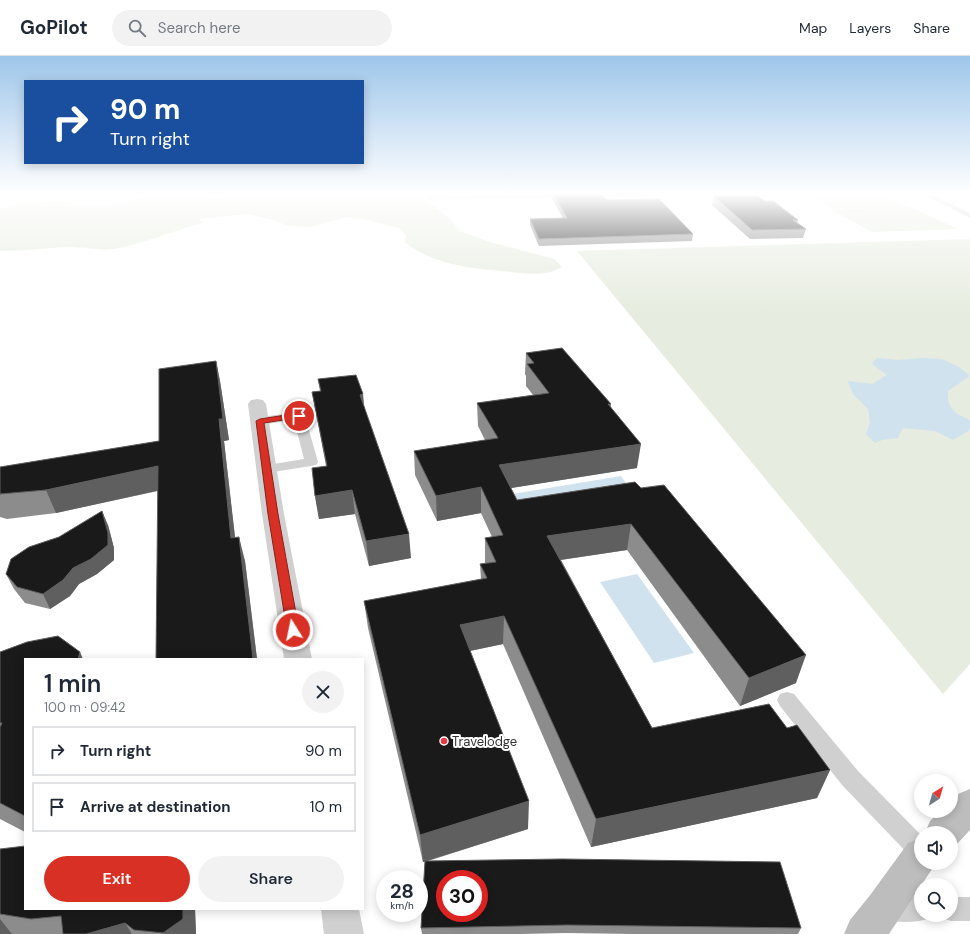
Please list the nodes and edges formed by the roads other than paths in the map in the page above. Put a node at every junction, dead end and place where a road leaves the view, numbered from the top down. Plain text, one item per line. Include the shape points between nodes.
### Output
1 (259, 412) joint
2 (267, 469) junction
3 (298, 658) edge
4 (787, 700) dead end
5 (970, 805) edge
6 (950, 826) edge
7 (914, 844) edge
8 (914, 866) edge
9 (958, 908) edge
10 (970, 908) edge
11 (340, 910) edge
12 (914, 911) edge
13 (874, 921) edge
14 (344, 934) edge

1 - 2 street
1 - 2 lane via 299,416 311,462
2 - 3 street
4 - 7 lane via 850,778
5 - 6 street
8 - 13 street
9 - 10 lane
11 - 14 street
12 - 13 lane

